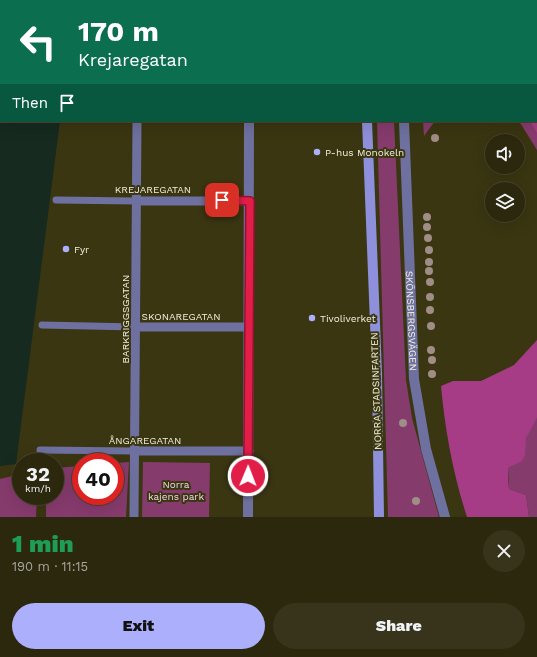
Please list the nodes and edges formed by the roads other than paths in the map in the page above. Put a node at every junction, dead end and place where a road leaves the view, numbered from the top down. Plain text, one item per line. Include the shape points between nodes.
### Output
1 (136, 122) edge
2 (249, 122) edge
3 (367, 122) edge
4 (373, 122) edge
5 (404, 122) edge
6 (56, 200) dead end
7 (136, 201) junction
8 (250, 201) junction
9 (42, 325) dead end
10 (136, 327) junction
11 (249, 327) junction
12 (40, 450) dead end
13 (134, 451) junction
14 (248, 451) junction
15 (134, 517) edge
16 (248, 517) edge
17 (380, 517) edge
18 (385, 517) edge
19 (445, 517) edge

1 - 7 street, BARKRIGGSGATAN
2 - 8 street
3 - 17 main road, NORRA STADSINFARTEN
4 - 18 main road, NORRA STADSINFARTEN
5 - 19 street, SKÖNSBERGSVÄGEN via 414,379 426,449
6 - 7 street, KREJAREGATAN
7 - 8 street, KREJAREGATAN
7 - 10 street, BARKRIGGSGATAN
8 - 11 street
9 - 10 street, SKONAREGATAN
10 - 11 street, SKONAREGATAN
10 - 13 street, BARKRIGGSGATAN
11 - 14 street
12 - 13 street, ÅNGAREGATAN
13 - 14 street, ÅNGAREGATAN
13 - 15 street, BARKRIGGSGATAN
14 - 16 street

